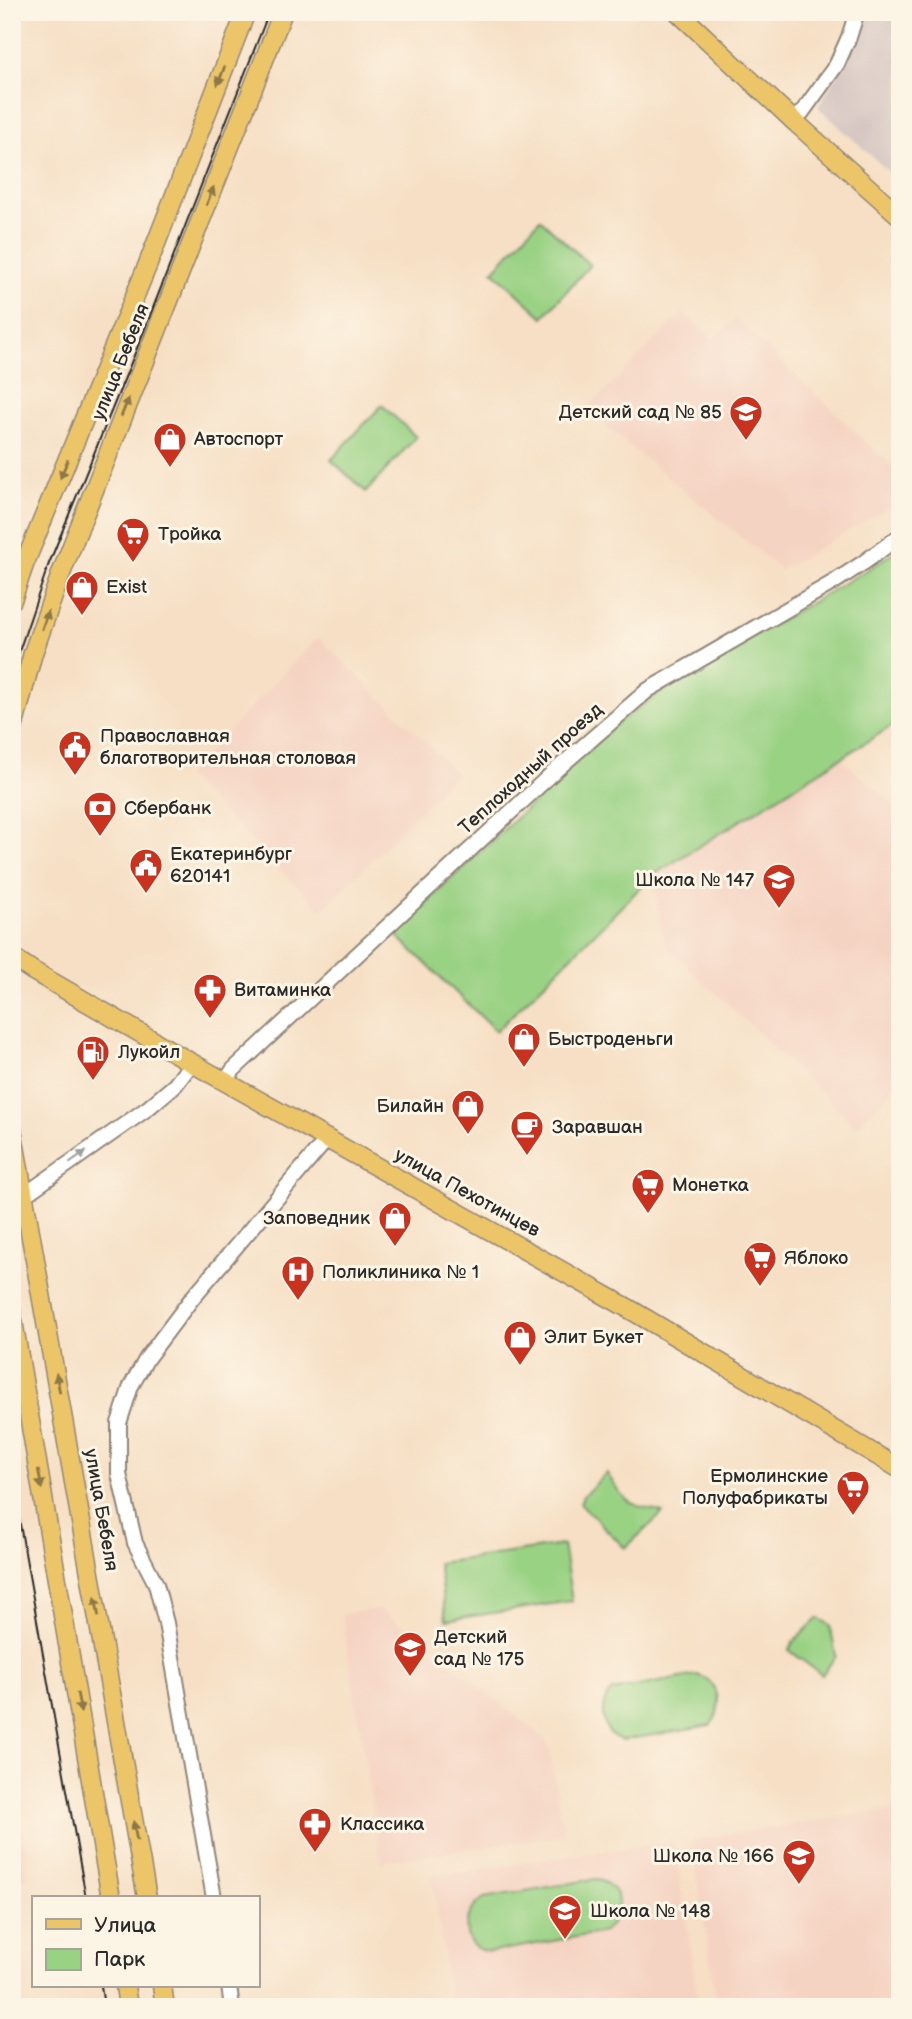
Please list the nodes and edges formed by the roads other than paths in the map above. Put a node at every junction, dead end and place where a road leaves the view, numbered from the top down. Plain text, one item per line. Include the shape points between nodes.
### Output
1 (246, 12) edge
2 (283, 12) edge
3 (678, 12) edge
4 (857, 12) edge
5 (795, 122) junction
6 (900, 216) edge
7 (900, 536) edge
8 (12, 600) edge
9 (12, 732) edge
10 (12, 957) edge
11 (192, 1063) junction
12 (226, 1081) junction
13 (12, 1129) edge
14 (328, 1138) junction
15 (23, 1196) junction
16 (12, 1315) edge
17 (900, 1469) edge
18 (111, 1896) edge
19 (147, 1896) edge
20 (214, 1896) edge
21 (125, 1988) edge
22 (162, 1988) edge
23 (229, 1988) edge
24 (128, 2007) edge
25 (165, 2007) edge
26 (232, 2007) edge

1 -> 8 main road, улица Бебеля
9 -> 2 main road, улица Бебеля via 62,571
3 - 5 main road
4 - 5 street via 837,64
5 - 6 main road
7 - 12 street, Теплоходный проезд via 834,582 648,690 549,776
10 - 11 main road, улица Пехотинцев
11 - 12 main road, улица Пехотинцев
15 -> 11 street via 148,1108 176,1085
12 - 14 main road, улица Пехотинцев
13 - 15 main road, улица Бебеля
14 - 17 main road, улица Пехотинцев
14 - 20 street via 147,1358 131,1385 119,1423 119,1474 135,1543 156,1584 166,1623
19 -> 15 main road, улица Бебеля
16 -> 18 main road
21 - 24 main road
22 - 25 main road
23 - 26 street

